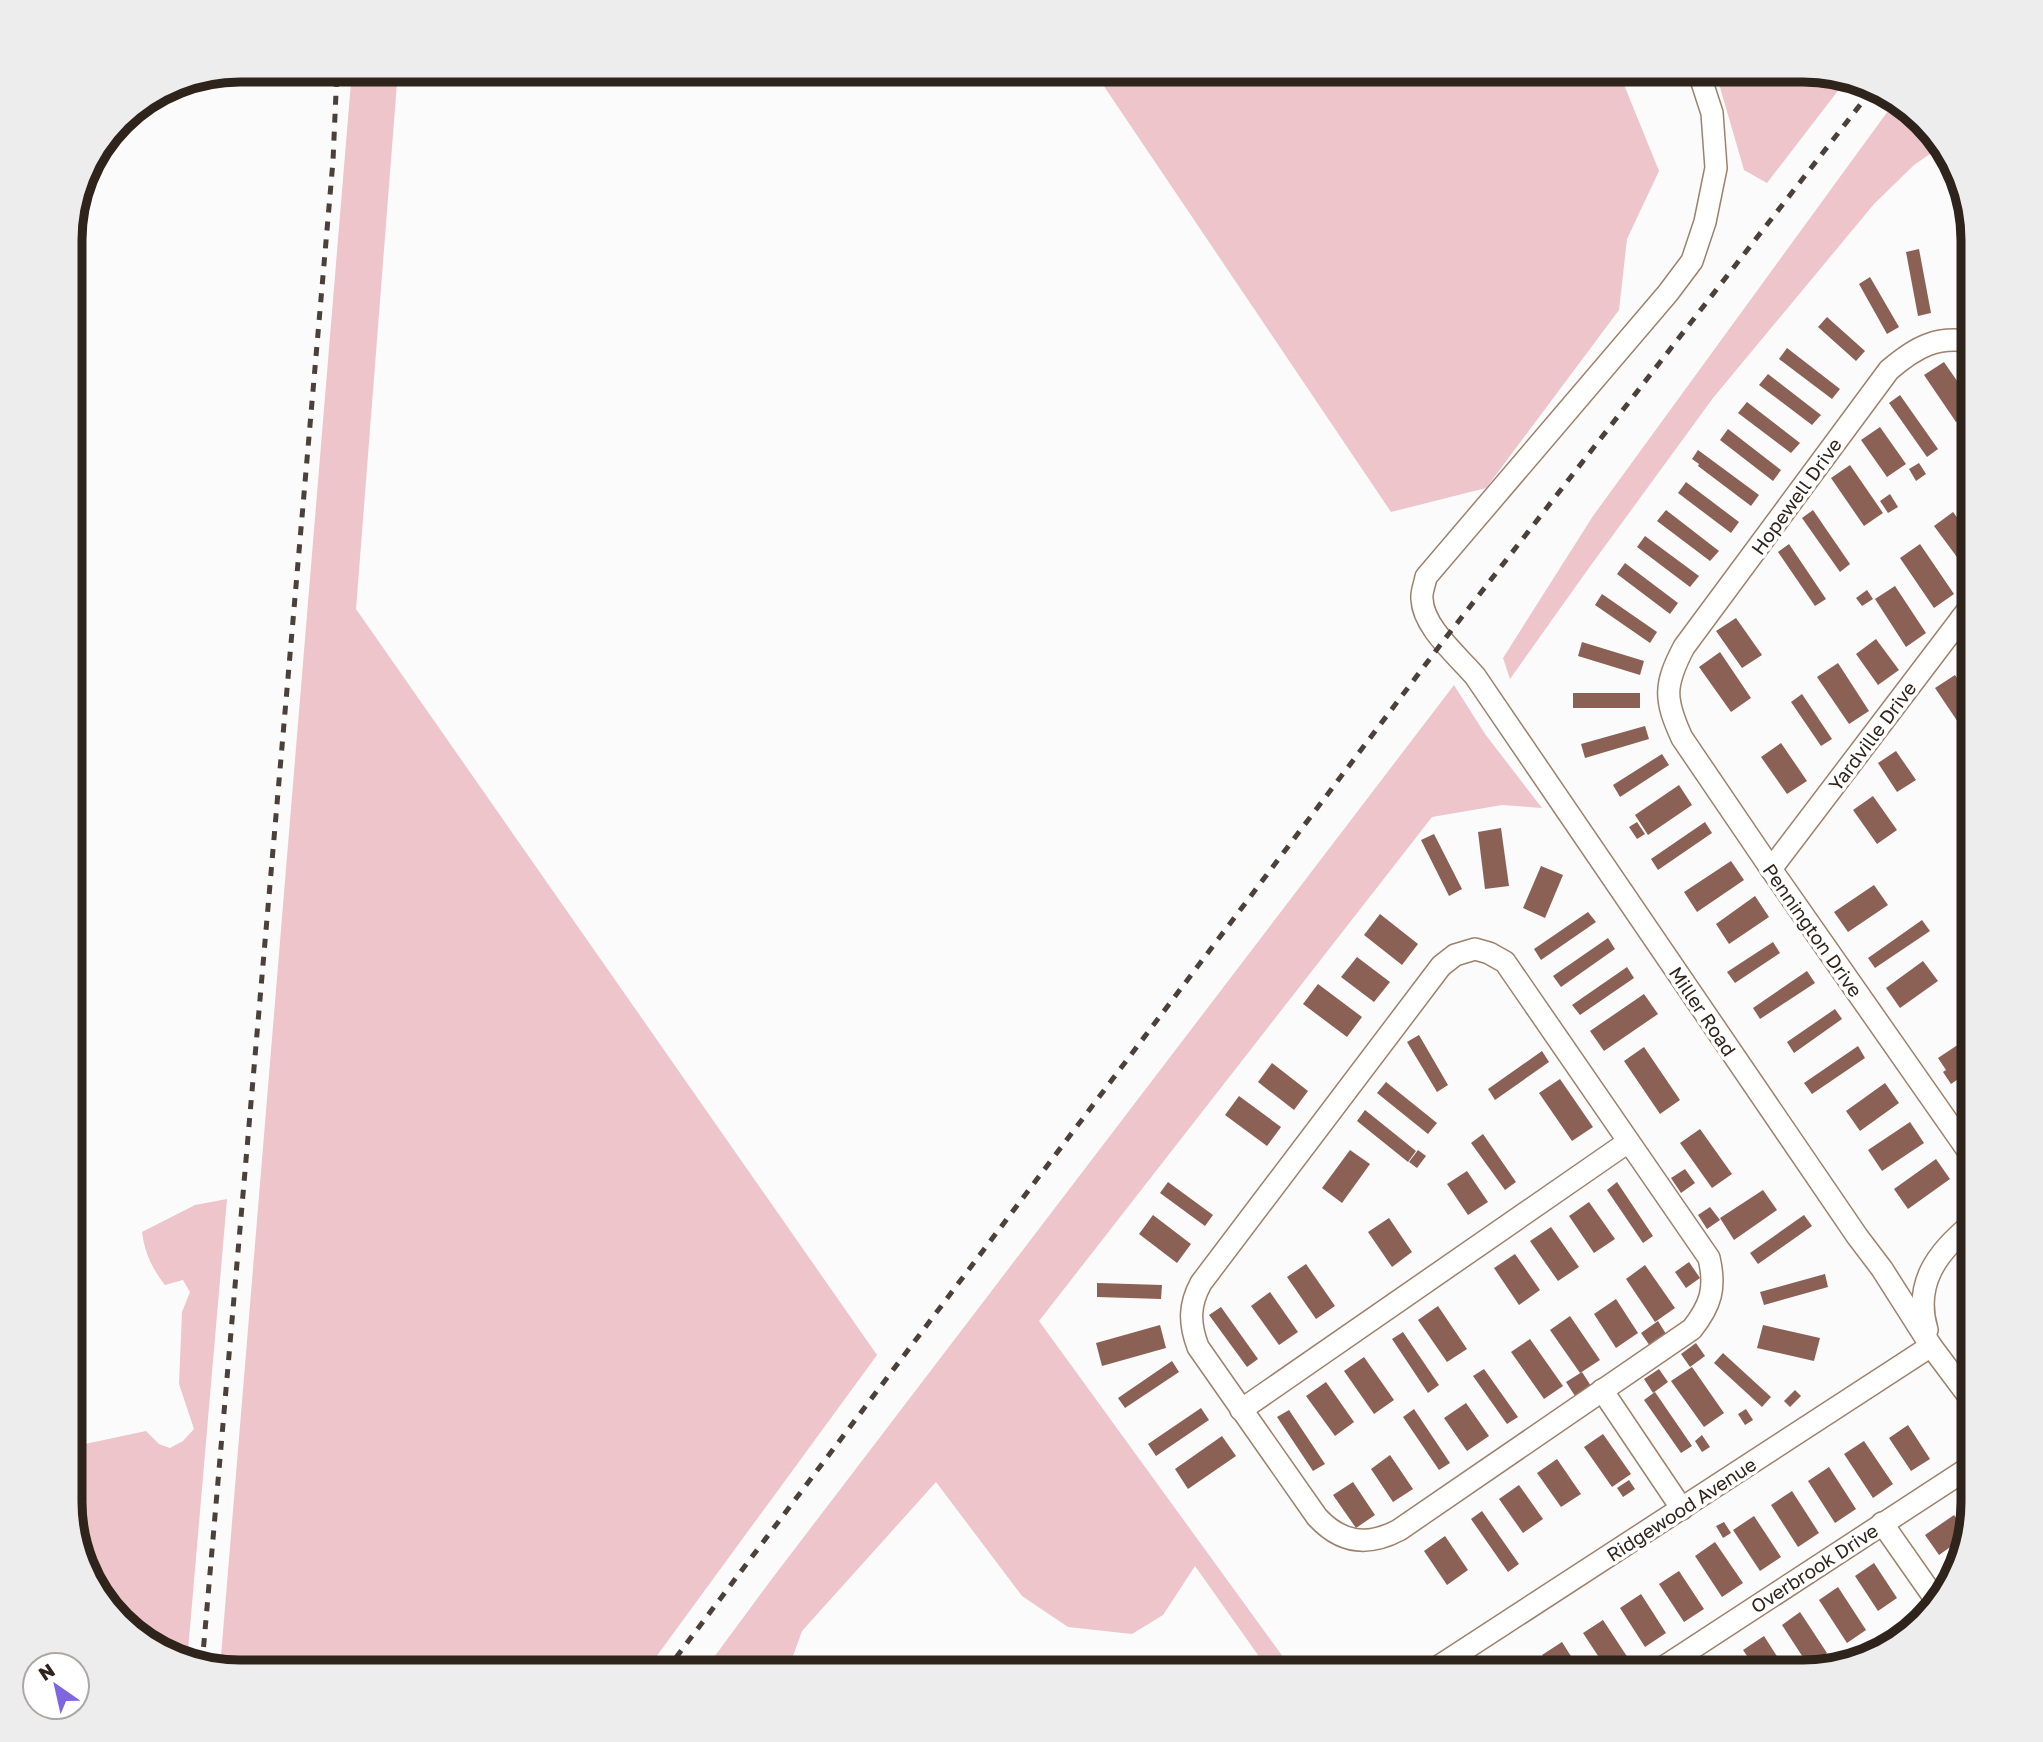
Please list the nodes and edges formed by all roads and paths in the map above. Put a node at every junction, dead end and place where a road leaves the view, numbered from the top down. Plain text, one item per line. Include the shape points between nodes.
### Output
1 (1702, 82) edge
2 (1961, 341) edge
3 (1961, 630) edge
4 (1668, 695) joint
5 (1771, 869) junction
6 (1961, 1141) edge
7 (1628, 1142) junction
8 (1961, 1234) edge
9 (1931, 1346) junction
10 (1961, 1386) edge
11 (1602, 1390) junction
12 (1241, 1410) junction
13 (1961, 1473) edge
14 (1682, 1509) junction
15 (1882, 1523) junction
16 (1931, 1593) edge
17 (1449, 1660) edge
18 (1674, 1660) edge

1 - 9 street, Miller Road via 1712,113 1716,168 1692,261 1426,577 1421,598 1427,620 1475,676
2 - 4 street, Hopewell Drive via 1934,341 1910,352 1889,370 1684,647 1672,670
3 - 5 street, Yardville Drive
4 - 5 street, Pennington Drive via 1682,738
5 - 6 street, Pennington Drive
7 - 11 street via 1709,1258 1721,1294 1692,1329
7 - 12 street
7 - 12 street via 1505,962 1474,941 1441,966 1194,1295 1192,1330 1198,1347
8 - 9 street via 1942,1251 1926,1283 1923,1318
9 - 10 street, Miller Road
9 - 14 street, Ridgewood Avenue
11 - 12 street via 1399,1531 1371,1541 1339,1536 1327,1528
11 - 14 street
13 - 15 street, Overbrook Drive
14 - 17 street, Ridgewood Avenue
15 - 16 street
15 - 18 street, Overbrook Drive

